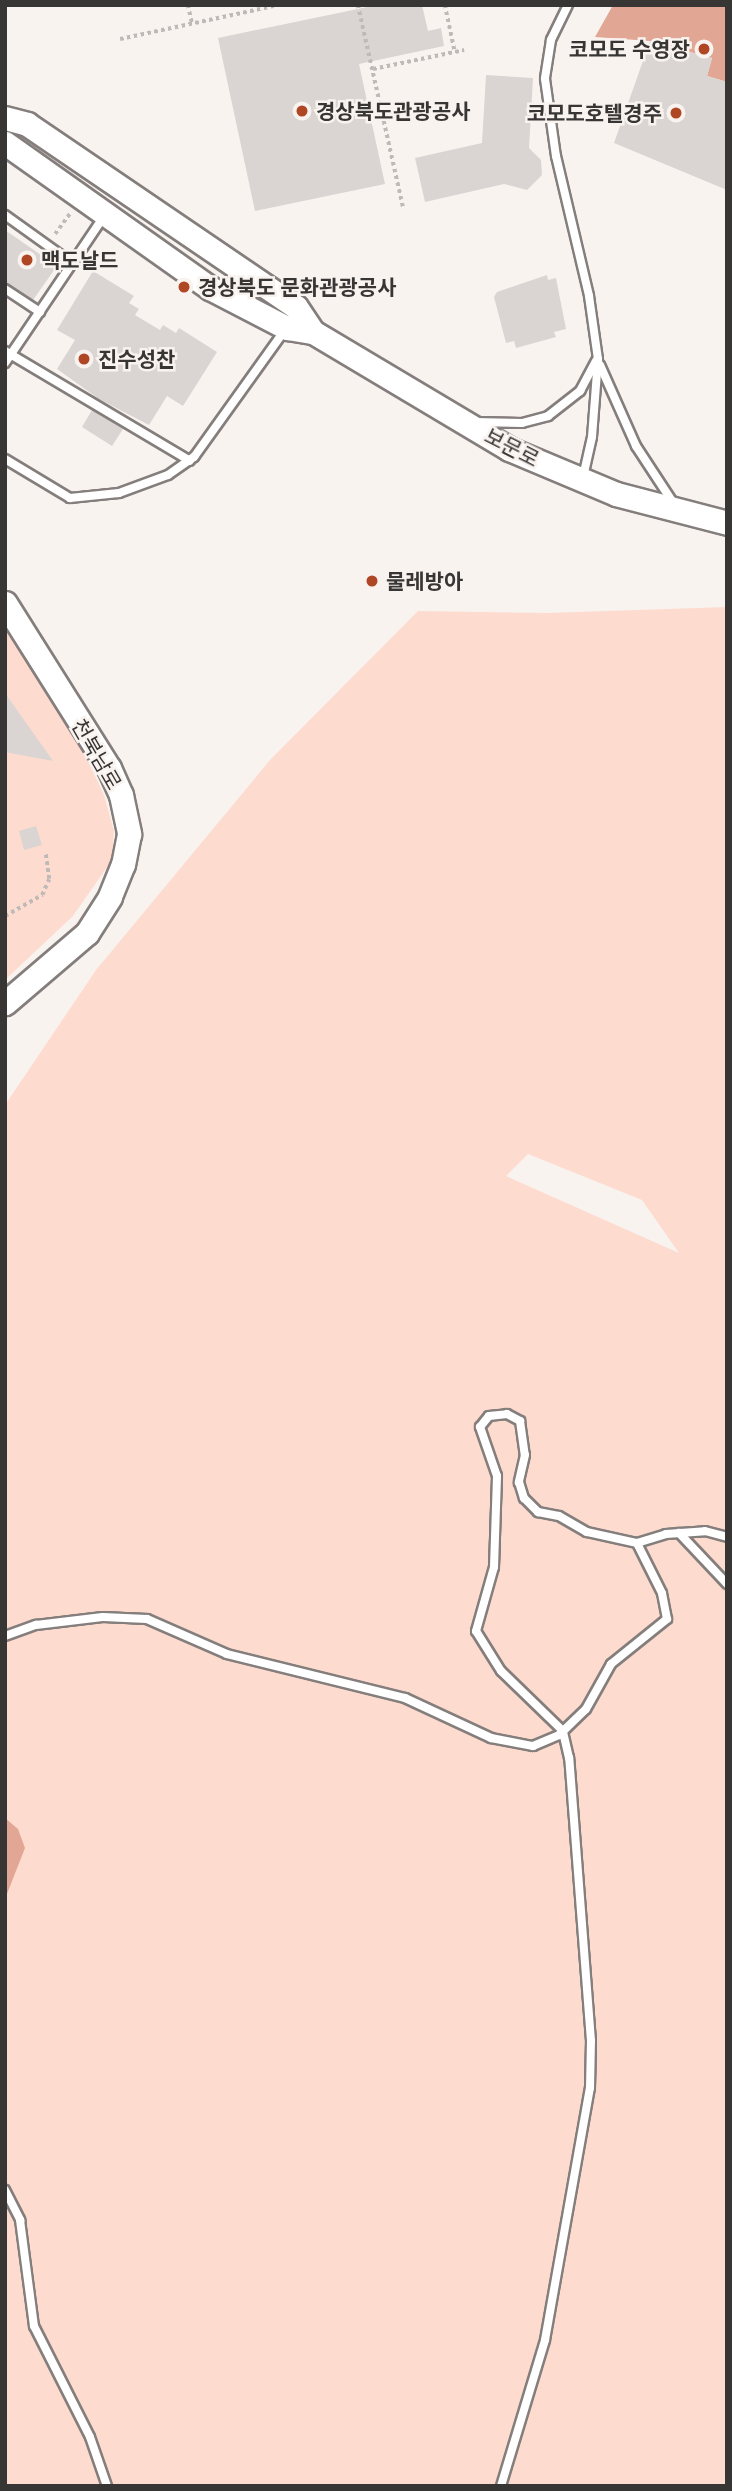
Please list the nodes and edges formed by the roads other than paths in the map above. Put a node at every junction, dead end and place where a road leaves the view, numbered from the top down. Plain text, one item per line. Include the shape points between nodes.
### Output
1 (568, 5) edge
2 (5, 118) edge
3 (11, 155) edge
4 (5, 215) edge
5 (104, 216) junction
6 (72, 263) junction
7 (5, 289) edge
8 (40, 312) junction
9 (287, 328) junction
10 (313, 332) junction
11 (8, 353) edge
12 (597, 359) junction
13 (5, 363) edge
14 (464, 422) junction
15 (5, 459) edge
16 (190, 461) junction
17 (582, 480) junction
18 (678, 510) junction
19 (727, 523) edge
20 (5, 603) edge
21 (5, 1003) edge
22 (679, 1533) junction
23 (727, 1537) edge
24 (638, 1543) junction
25 (727, 1584) edge
26 (5, 1636) edge
27 (562, 1731) junction
28 (5, 2190) edge
29 (107, 2486) edge
30 (501, 2486) edge

1 - 12 lane via 551,40 546,100 589,296
2 - 10 street, 보문로 via 27,124 296,307
3 - 5 street, 보문로
4 - 6 lane
5 - 6 lane
5 - 9 street, 보문로 via 210,288
6 - 8 lane
7 - 8 lane
8 - 11 lane
9 - 10 street, 보문로
9 - 16 lane
10 - 14 street, 보문로
11 - 13 lane
11 - 16 lane
12 - 14 lane via 580,391 548,416 522,423
12 - 17 lane via 592,437
12 - 18 lane via 624,423
14 - 17 street, 보문로 via 509,449
15 - 16 lane via 56,492 81,498 119,493
17 - 18 street, 보문로
18 - 19 street, 보문로
20 - 21 street, 천북남로 via 108,768 121,795 129,834 110,897 87,933
22 - 23 lane via 705,1531
22 - 24 lane
22 - 25 lane
24 - 27 lane via 662,1593 667,1619 611,1664 586,1709
24 - 27 lane via 587,1532 559,1516 538,1512 524,1498 519,1482 525,1455 520,1421 507,1413 489,1416 480,1427 497,1476 494,1567 479,1607 477,1631 502,1671
26 - 27 lane via 36,1625 103,1616 147,1619 227,1654 405,1698 491,1738 533,1746
27 - 30 lane via 577,1852 583,1985 591,2041 590,2088 545,2340
28 - 29 lane via 20,2220 34,2326 90,2437

